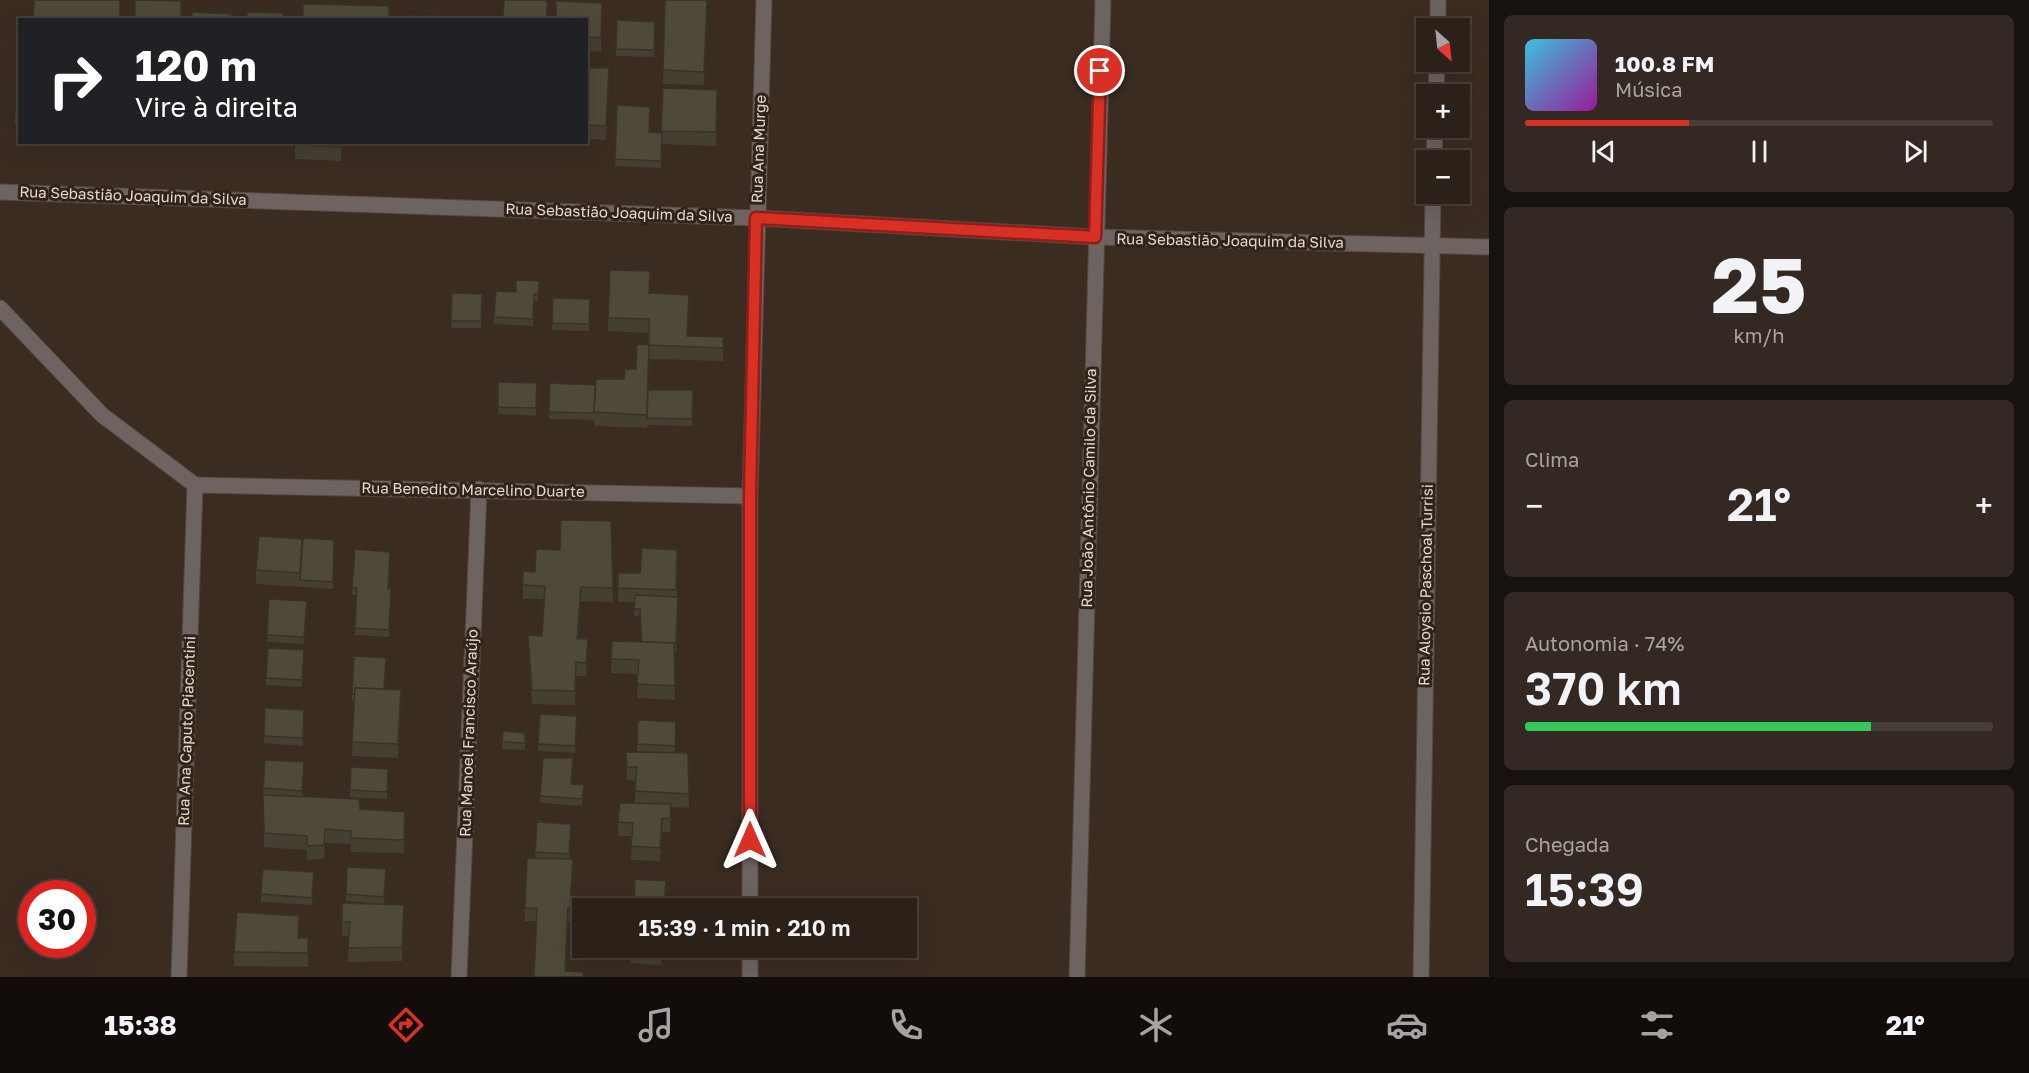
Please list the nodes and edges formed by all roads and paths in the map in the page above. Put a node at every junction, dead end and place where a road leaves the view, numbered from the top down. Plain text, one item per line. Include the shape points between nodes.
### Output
1 (764, 0) edge
2 (1102, 0) edge
3 (1438, 0) edge
4 (1438, 18) edge
5 (0, 192) edge
6 (1433, 204) edge
7 (756, 218) junction
8 (1095, 237) junction
9 (1431, 246) junction
10 (1489, 248) edge
11 (0, 308) edge
12 (195, 485) junction
13 (479, 489) junction
14 (750, 496) junction
15 (750, 898) edge
16 (750, 958) edge
17 (179, 977) edge
18 (459, 977) edge
19 (750, 977) edge
20 (1077, 977) edge
21 (1421, 977) edge

1 - 7 street, Rua Ana Murge
2 - 8 street, Rua João Antônio Camilo da Silva
3 - 4 street
5 - 7 street, Rua Sebastião Joaquim da Silva
6 - 9 street, Rua Aloysio Paschoal Turrisi
7 - 8 street, Rua Sebastião Joaquim da Silva
7 - 14 street, Rua Ana Murge
8 - 9 street, Rua Sebastião Joaquim da Silva
8 - 20 street, Rua João Antônio Camilo da Silva
9 - 10 street, Rua Sebastião Joaquim da Silva
9 - 21 street, Rua Aloysio Paschoal Turrisi
11 - 12 street via 102,416
12 - 13 street, Rua Benedito Marcelino Duarte
12 - 17 street, Rua Ana Caputo Piacentini
13 - 14 street, Rua Benedito Marcelino Duarte
13 - 18 street, Rua Manoel Francisco Araújo
14 - 15 street, Rua Ana Murge
16 - 19 street

